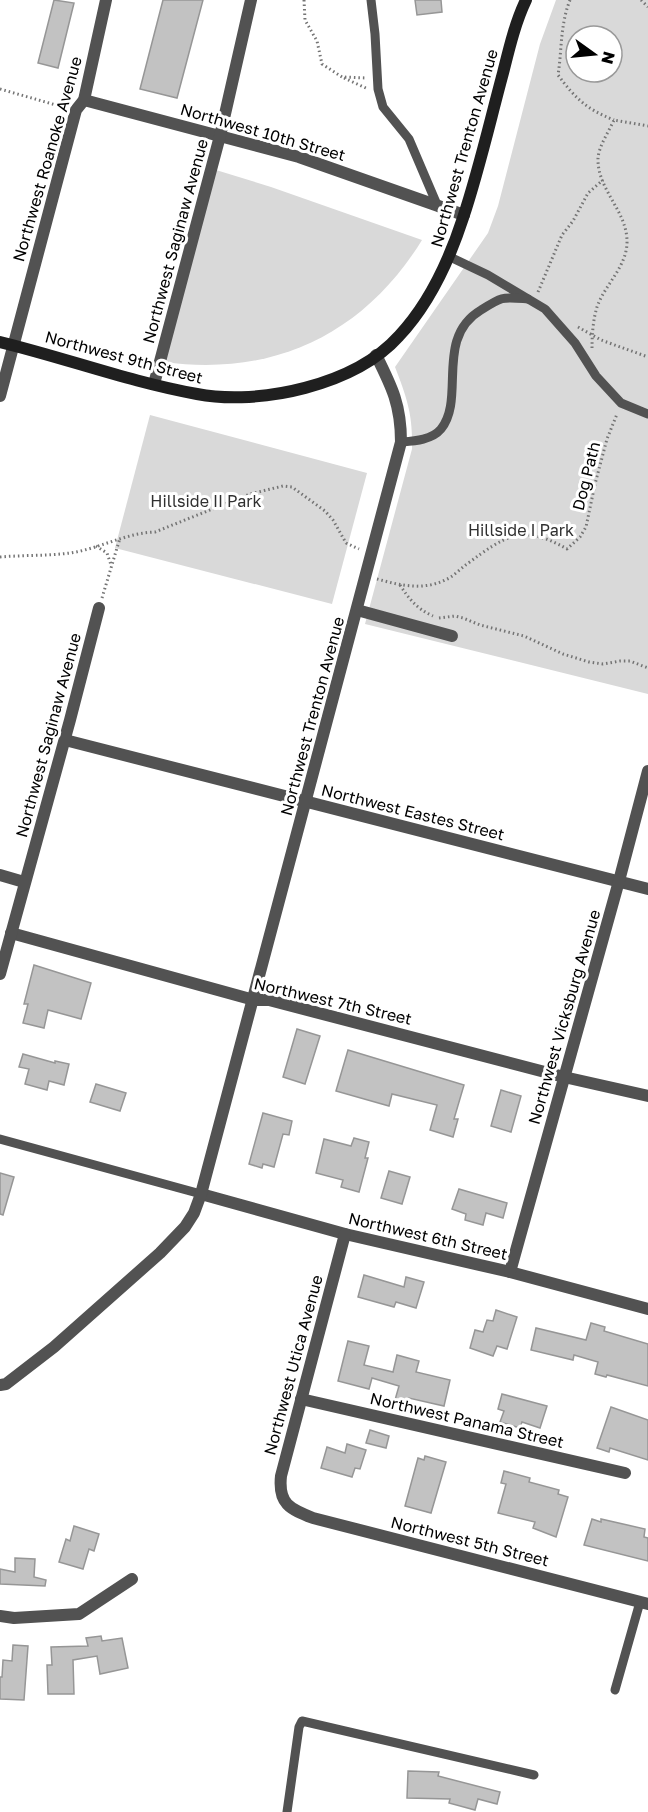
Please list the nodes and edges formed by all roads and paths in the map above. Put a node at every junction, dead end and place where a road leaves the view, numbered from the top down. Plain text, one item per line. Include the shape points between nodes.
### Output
1 (106, 0) edge
2 (251, 0) edge
3 (304, 0) edge
4 (371, 0) edge
5 (526, 0) edge
6 (570, 0) edge
7 (641, 0) edge
8 (648, 7) edge
9 (342, 77) junction
10 (366, 78) dead end
11 (0, 89) edge
12 (379, 94) junction
13 (80, 105) junction
14 (614, 120) junction
15 (648, 126) edge
16 (220, 136) junction
17 (603, 180) junction
18 (438, 207) junction
19 (464, 215) junction
20 (450, 257) junction
21 (531, 300) junction
22 (573, 325) dead end
23 (592, 336) junction
24 (0, 342) edge
25 (13, 345) junction
26 (376, 355) junction
27 (648, 357) edge
28 (591, 369) junction
29 (154, 384) junction
30 (0, 396) edge
31 (621, 403) junction
32 (648, 414) edge
33 (401, 442) junction
34 (121, 537) junction
35 (96, 546) junction
36 (372, 552) junction
37 (0, 556) edge
38 (111, 567) junction
39 (366, 576) junction
40 (400, 585) junction
41 (99, 608) joint
42 (357, 610) junction
43 (452, 636) dead end
44 (648, 668) edge
45 (65, 740) junction
46 (648, 771) edge
47 (306, 802) junction
48 (0, 875) edge
49 (619, 881) junction
50 (24, 882) junction
51 (648, 889) edge
52 (11, 933) junction
53 (0, 974) edge
54 (254, 999) junction
55 (564, 1077) junction
56 (648, 1096) edge
57 (0, 1138) edge
58 (201, 1194) junction
59 (345, 1234) junction
60 (510, 1272) junction
61 (648, 1309) edge
62 (0, 1385) edge
63 (301, 1399) junction
64 (625, 1473) dead end
65 (286, 1504) joint
66 (132, 1579) dead end
67 (644, 1603) edge
68 (0, 1616) edge
69 (615, 1690) dead end
70 (534, 1775) dead end
71 (287, 1812) edge

1 - 13 street, Northwest Roanoke Avenue
2 - 16 street, Northwest Saginaw Avenue
3 - 9 path via 304,20 317,41 322,64
4 - 12 lane
5 - 19 street, Northwest Trenton Avenue via 513,34
6 - 14 path via 560,37 558,75 578,101
7 - 8 path
9 - 10 path
9 - 12 path
11 - 13 path
12 - 18 lane via 383,107 409,140
13 - 16 street, Northwest 10th Street
13 - 25 street, Northwest Roanoke Avenue
14 - 15 path
14 - 17 path via 598,156
16 - 18 street, Northwest 10th Street via 299,157
16 - 29 street, Northwest Saginaw Avenue
17 - 21 path via 588,193 562,235 540,290
17 - 23 path via 623,220 627,239 618,272 597,306
18 - 19 street, Northwest 10th Street
19 - 20 street, Northwest Trenton Avenue
20 - 21 lane
20 - 26 street, Northwest Trenton Avenue via 434,289 399,337
21 - 28 lane via 545,309 575,343
21 - 33 lane via 501,297 471,316 455,341 449,410 441,429 428,437
22 - 23 path
23 - 27 path
23 - 28 path
24 - 25 street, Northwest 9th Street
25 - 29 street, Northwest 9th Street
25 - 30 street, Northwest Roanoke Avenue
26 - 29 street, Northwest 9th Street via 345,373 262,398 198,395
26 - 33 street, Northwest Trenton Avenue via 394,391 401,418
28 - 31 lane
31 - 32 lane
31 - 40 path, Dog Path via 604,450 586,527 567,549 551,539 512,535 445,580 418,587
33 - 36 street, Northwest Trenton Avenue
34 - 35 path
34 - 36 path via 155,532 249,494 283,486 292,487 325,511 346,543
34 - 38 path
35 - 37 path via 71,553
35 - 38 path via 107,553
36 - 39 street, Northwest Trenton Avenue
38 - 41 path
39 - 40 path
39 - 42 street, Northwest Trenton Avenue
40 - 44 path via 418,608 436,617 463,618 524,636 576,658 603,664 630,661
41 - 45 street, Northwest Saginaw Avenue
42 - 43 street
42 - 47 street, Northwest Trenton Avenue
45 - 47 street, Northwest Eastes Street
45 - 50 street, Northwest Saginaw Avenue
46 - 49 street, Northwest Vicksburg Avenue
47 - 49 street, Northwest Eastes Street
47 - 54 street, Northwest Trenton Avenue
48 - 50 street
49 - 51 street, Northwest Eastes Street
49 - 55 street, Northwest Vicksburg Avenue
50 - 52 street, Northwest Saginaw Avenue
52 - 53 street, Northwest Saginaw Avenue
52 - 54 street, Northwest 7th Street
54 - 55 street, Northwest 7th Street
54 - 58 street, Northwest Trenton Avenue
55 - 56 street, Northwest 7th Street
55 - 60 street, Northwest Vicksburg Avenue
57 - 58 lane
58 - 59 street, Northwest 6th Street
58 - 62 street, Northwest Trenton Avenue via 185,1227 160,1253 54,1347
59 - 60 street, Northwest 6th Street
59 - 63 street, Northwest Utica Avenue
60 - 61 street, Northwest 6th Street
63 - 64 street, Northwest Panama Street
63 - 65 street, Northwest Utica Avenue via 281,1476
65 - 67 street, Northwest 5th Street via 313,1518
66 - 68 street via 79,1614
67 - 69 lane
70 - 71 lane via 302,1720

